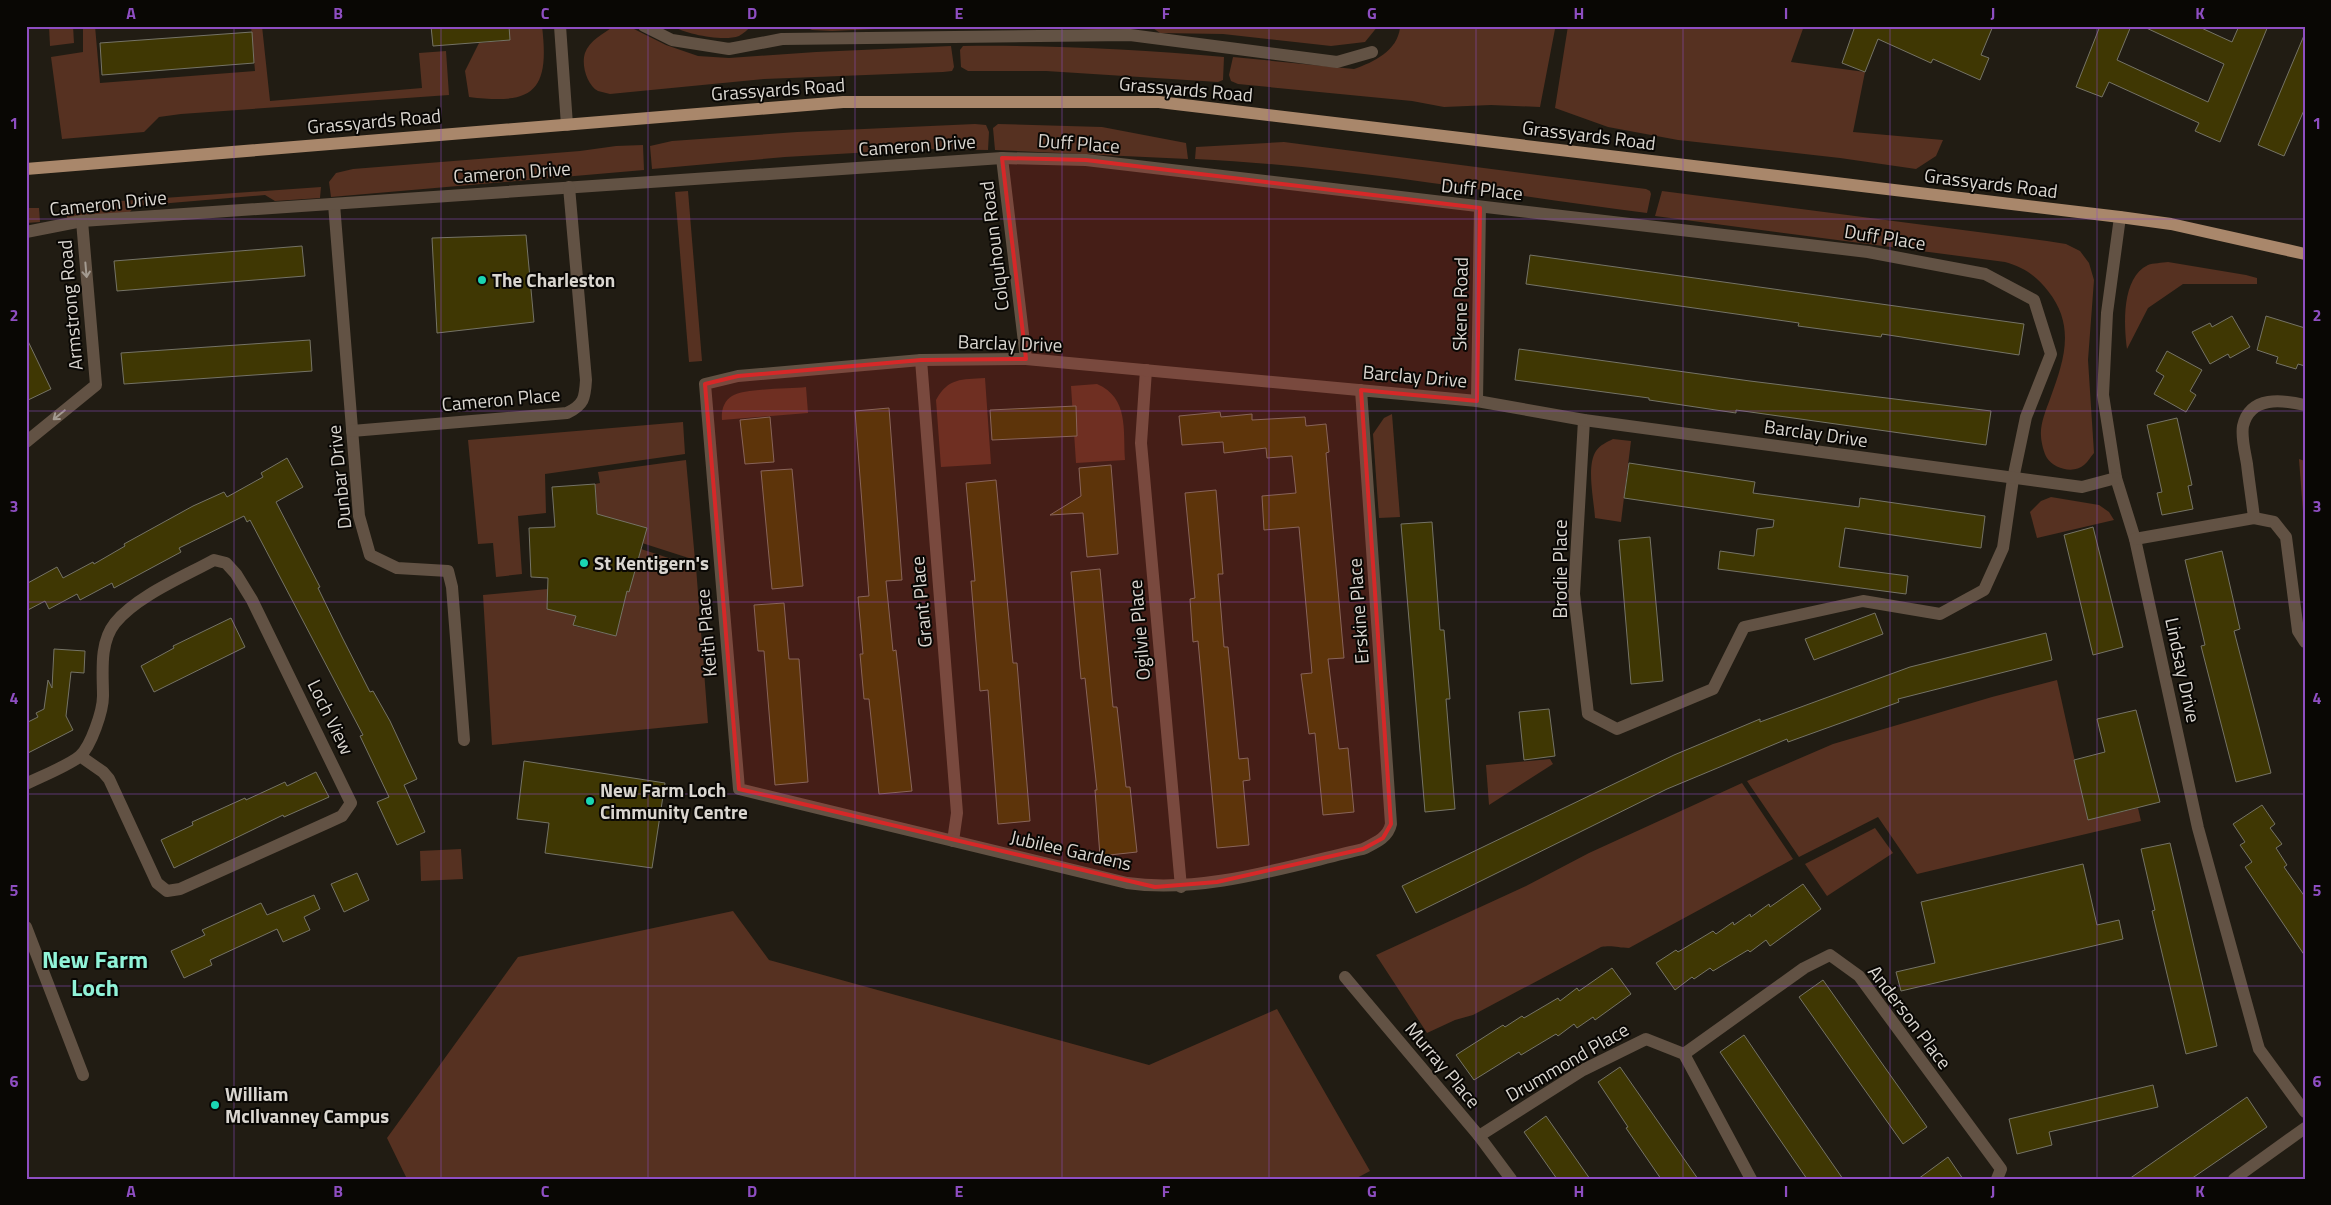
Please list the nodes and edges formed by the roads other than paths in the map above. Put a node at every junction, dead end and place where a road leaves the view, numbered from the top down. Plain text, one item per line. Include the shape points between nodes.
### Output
1 (560, 26) edge
2 (644, 26) edge
3 (1129, 31) edge
4 (1372, 52) dead end
5 (567, 125) junction
6 (1002, 158) junction
7 (26, 169) edge
8 (569, 186) junction
9 (334, 204) junction
10 (1480, 208) junction
11 (2120, 217) junction
12 (82, 221) junction
13 (26, 232) edge
14 (2305, 254) edge
15 (1026, 359) junction
16 (921, 360) junction
17 (1146, 370) junction
18 (705, 384) joint
19 (1361, 390) junction
20 (1477, 401) junction
21 (2305, 406) edge
22 (1584, 420) junction
23 (352, 431) junction
24 (26, 442) edge
25 (2116, 478) junction
26 (2013, 479) junction
27 (2254, 518) junction
28 (2135, 538) junction
29 (2305, 642) edge
30 (1617, 729) joint
31 (464, 740) dead end
32 (80, 756) junction
33 (26, 784) edge
34 (739, 790) joint
35 (1390, 830) joint
36 (953, 841) junction
37 (1181, 887) junction
38 (26, 927) edge
39 (1345, 977) dead end
40 (1684, 1054) junction
41 (83, 1075) dead end
42 (2305, 1112) edge
43 (2305, 1128) edge
44 (1479, 1136) junction
45 (1511, 1179) edge
46 (1751, 1179) edge
47 (1998, 1179) edge
48 (2234, 1179) edge

1 - 5 street
2 - 3 street via 672,40 729,49 782,39
3 - 4 street via 1337,62
5 - 7 main road, Grassyards Road
5 - 11 main road, Grassyards Road via 843,102 1159,102
6 - 8 street, Cameron Drive
6 - 10 street, Duff Place via 1086,160
6 - 15 street, Colquhoun Road
8 - 9 street, Cameron Drive
8 - 23 street, Cameron Place via 586,380 586,396 578,408 567,412
9 - 12 street, Cameron Drive
9 - 23 street, Dunbar Drive
10 - 20 street, Skene Road
10 - 26 street, Duff Place via 1868,252 1985,274 2034,300 2051,354 2026,417
11 - 14 main road, Grassyards Road via 2171,224
11 - 25 street, Lindsay Drive via 2107,312 2103,395
12 - 13 street, Cameron Drive
12 -> 24 street, Armstrong Road via 96,385
15 - 16 street, Barclay Drive
15 - 17 street, Barclay Drive
16 - 18 street, Barclay Drive via 738,376
16 - 36 street, Grant Place via 957,813
17 - 19 street, Barclay Drive
17 - 37 street, Ogilvie Place via 1141,443
18 - 34 street, Keith Place
19 - 20 street, Barclay Drive
19 - 35 street, Erskine Place
20 - 22 street, Barclay Drive
21 - 27 street via 2273,400 2260,404 2246,418 2243,436
22 - 26 street, Barclay Drive
22 - 30 street, Brodie Place via 1574,594 1576,613 1588,714
23 - 31 street, Dunbar Drive via 359,516 370,555 397,568 448,571
25 - 26 street, Barclay Drive via 2082,487
25 - 28 street, Lindsay Drive
26 - 30 street, Duff Place via 2002,548 1984,590 1940,614 1863,601 1744,627 1713,689
27 - 28 street
27 - 29 street via 2274,522 2286,537 2298,631
28 - 42 street, Lindsay Drive via 2198,828 2259,1049
32 - 32 street, Loch View via 92,739 103,698 104,649 114,624 134,605 214,560 226,563 252,600 351,803 342,816 180,889 167,890 157,883 109,779
32 - 33 street
34 - 36 street, Jubilee Gardens
35 - 37 street, Jubilee Gardens via 1383,838 1363,849
36 - 37 street, Jubilee Gardens via 1127,883
38 - 41 street
39 - 44 street, Murray Place
40 - 44 street, Drummond Place via 1646,1039 1583,1070
40 - 46 street
40 - 47 street, Anderson Place via 1804,968 1830,955 1859,976 2001,1169
43 - 48 street
44 - 45 street, Murray Place

